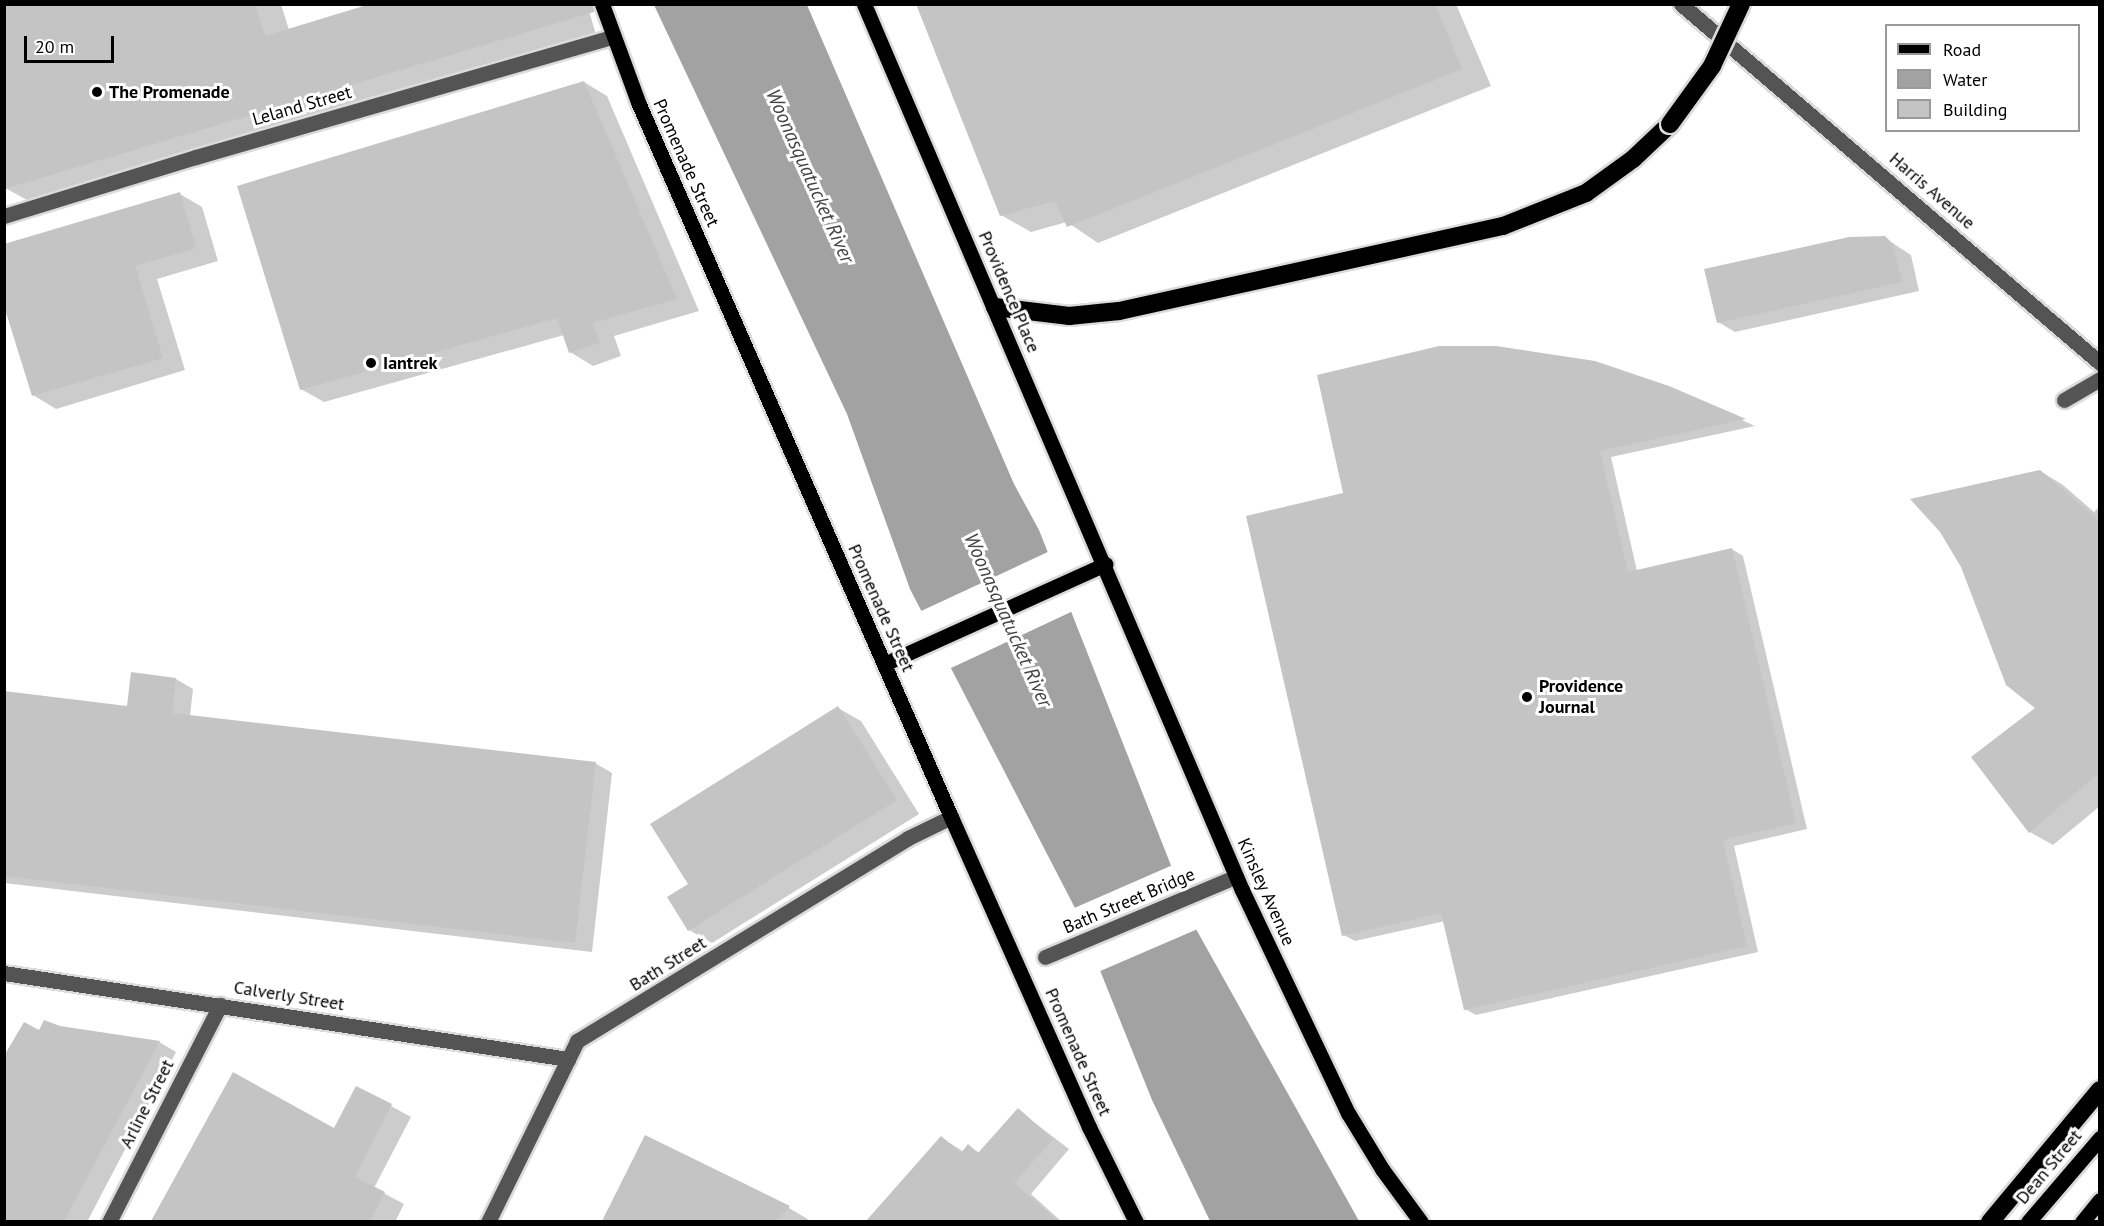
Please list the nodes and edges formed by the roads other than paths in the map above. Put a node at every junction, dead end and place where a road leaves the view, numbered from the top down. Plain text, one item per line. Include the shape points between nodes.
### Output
1 (602, 4) edge
2 (864, 4) edge
3 (1682, 4) edge
4 (1742, 4) edge
5 (612, 37) junction
6 (4, 216) edge
7 (995, 307) junction
8 (2100, 363) edge
9 (2100, 379) edge
10 (2064, 400) dead end
11 (1105, 564) junction
12 (885, 664) junction
13 (951, 817) junction
14 (1227, 880) dead end
15 (1046, 957) dead end
16 (4, 974) edge
17 (220, 1005) junction
18 (568, 1059) junction
19 (2100, 1090) edge
20 (2100, 1138) edge
21 (2100, 1200) edge
22 (108, 1221) edge
23 (488, 1221) edge
24 (1136, 1221) edge
25 (1420, 1221) edge
26 (1990, 1221) edge
27 (2028, 1221) edge
28 (2082, 1221) edge

1 - 5 main road, Promenade Street
2 - 7 main road, Providence Place
3 - 8 street, Harris Avenue
4 - 7 highway, bridge via 1712,66 1670,124 1634,159 1586,193 1503,226 1119,311 1069,316
5 - 6 street, Leland Street
5 - 12 main road, Promenade Street
7 - 11 main road, Providence Place
9 - 10 street
11 - 12 main road
11 - 25 main road, Kinsley Avenue via 1242,890 1321,1062 1382,1169
12 - 13 main road, Promenade Street
13 - 18 street, Bath Street via 908,838 577,1041
13 - 24 main road, Promenade Street via 1089,1127
14 - 15 street, Bath Street Bridge
16 - 17 street, Calverly Street
17 - 18 street, Calverly Street
17 - 22 street, Arline Street
18 - 23 street, Bath Street
19 - 26 highway
20 - 27 main road, Dean Street
21 - 28 main road

